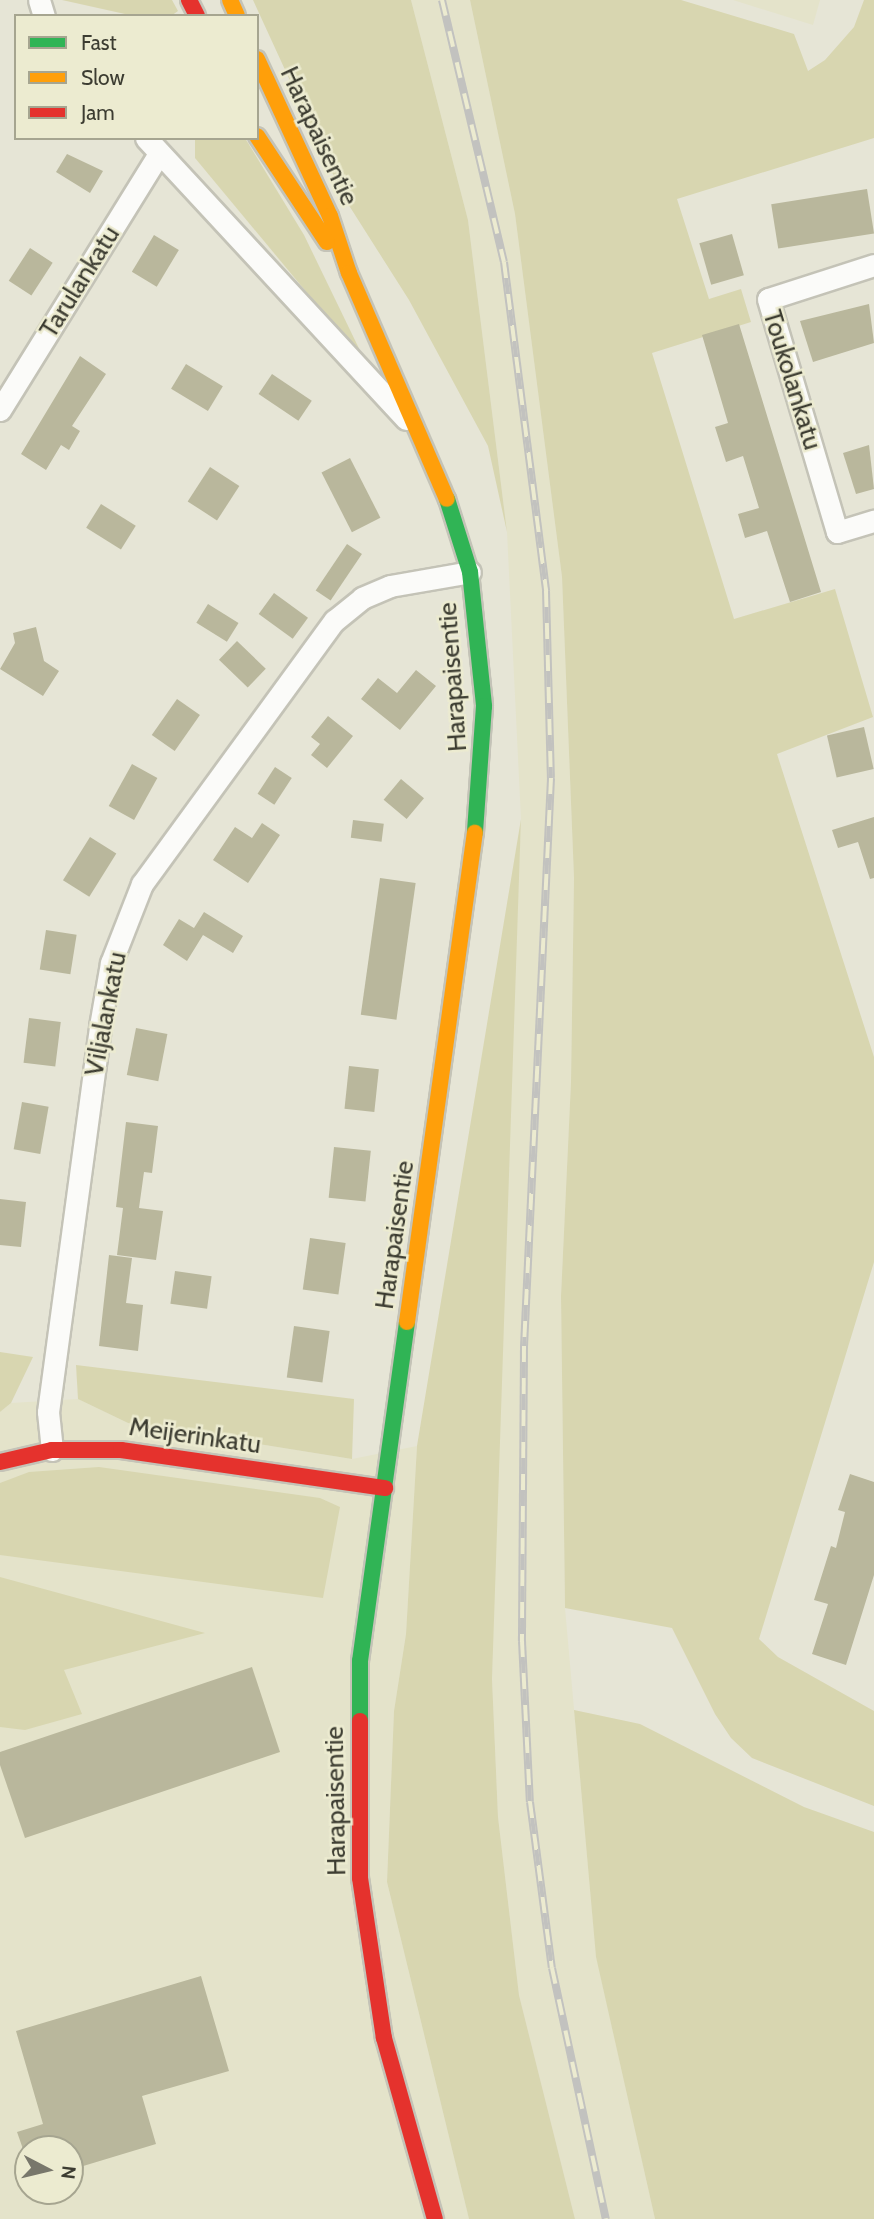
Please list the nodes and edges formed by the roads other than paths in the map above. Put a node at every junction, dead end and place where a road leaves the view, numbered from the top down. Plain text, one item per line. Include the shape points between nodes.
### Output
1 (259, 63) edge
2 (259, 139) edge
3 (153, 146) edge
4 (874, 265) edge
5 (349, 273) junction
6 (0, 410) edge
7 (423, 439) junction
8 (874, 521) edge
9 (470, 572) junction
10 (52, 1450) junction
11 (0, 1462) edge
12 (385, 1488) junction
13 (435, 2219) edge

1 - 5 main road, Harapaisentie via 330,216
2 - 5 main road, Harapaisentie
3 - 6 street, Tarulankatu
3 - 7 street
4 - 8 street, Toukolankatu via 768,299 837,532
5 - 7 main road, Harapaisentie
7 - 9 main road, Harapaisentie
9 - 10 street, Viljalankatu via 390,586 362,598 334,621 142,884 111,963 100,1026 48,1412
9 - 12 main road, Harapaisentie via 484,706 481,786
10 - 11 main road, Meijerinkatu
10 - 12 main road, Meijerinkatu via 121,1450
12 - 13 main road, Harapaisentie via 360,1661 360,1878 384,2038

